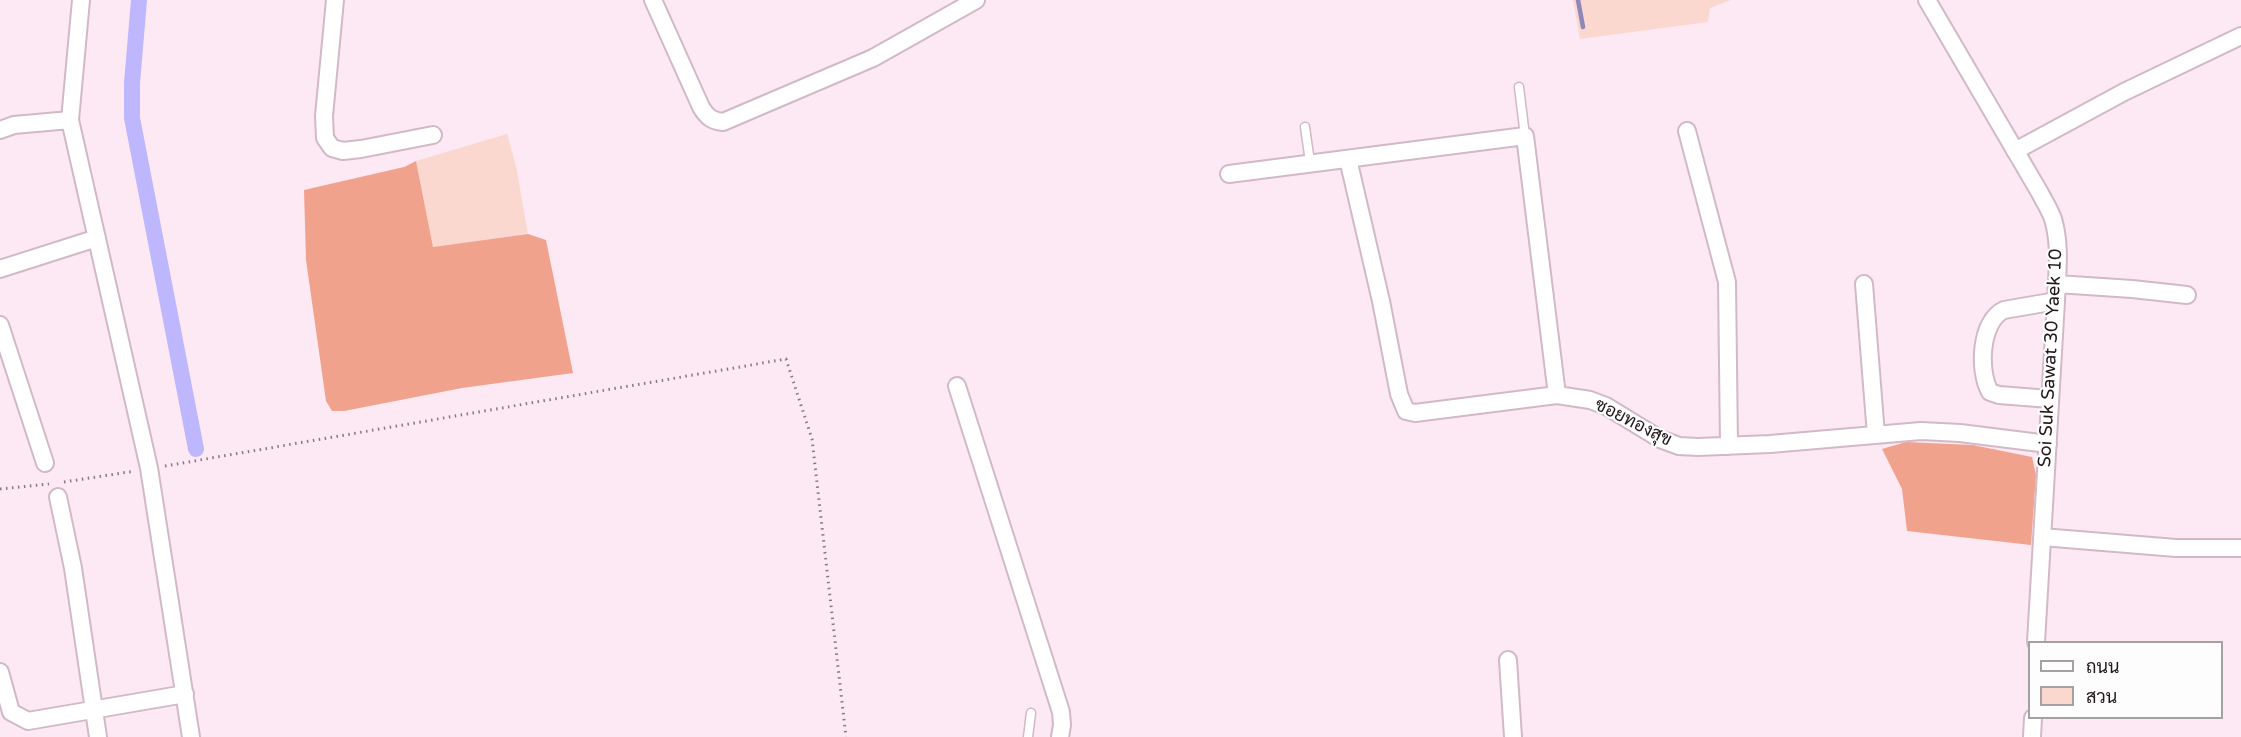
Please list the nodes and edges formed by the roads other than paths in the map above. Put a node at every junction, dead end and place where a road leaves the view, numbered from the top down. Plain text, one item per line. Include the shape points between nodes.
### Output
1 (81, 0) edge
2 (335, 0) edge
3 (653, 0) edge
4 (976, 0) edge
5 (1927, 0) edge
6 (2241, 36) edge
7 (1519, 87) dead end
8 (70, 120) junction
9 (1305, 127) dead end
10 (0, 130) edge
11 (1686, 131) dead end
12 (433, 135) dead end
13 (1525, 136) junction
14 (2015, 151) junction
15 (1348, 159) junction
16 (1310, 162) junction
17 (1230, 174) dead end
18 (97, 238) junction
19 (0, 269) edge
20 (1864, 284) dead end
21 (2056, 293) junction
22 (2187, 295) dead end
23 (0, 325) edge
24 (957, 386) dead end
25 (1557, 395) junction
26 (2050, 399) junction
27 (1876, 435) junction
28 (2048, 444) junction
29 (1729, 446) junction
30 (45, 463) dead end
31 (58, 497) dead end
32 (2043, 537) junction
33 (2241, 548) edge
34 (2036, 641) edge
35 (1508, 660) dead end
36 (0, 672) edge
37 (185, 694) junction
38 (94, 710) junction
39 (1031, 713) dead end
40 (2032, 719) edge
41 (98, 737) edge
42 (191, 737) edge
43 (1028, 737) edge
44 (1060, 737) edge
45 (1513, 737) edge
46 (2031, 737) edge

1 - 8 street
2 - 12 street via 324,116 325,138 332,148 343,151 382,146
3 - 4 street via 701,107 707,116 723,122 873,58
5 - 14 street, Soi Suk Sawat 30 Yaek 10
6 - 14 street via 2124,92
7 - 13 lane
8 - 10 street
8 - 18 street
9 - 16 lane
11 - 29 street via 1727,282
13 - 15 street
13 - 25 street
14 - 21 street, Soi Suk Sawat 30 Yaek 10 via 2052,218 2057,236
15 - 16 street
15 - 25 street, ซอยทองสุข via 1399,394 1406,411
16 - 17 street
18 - 19 street
18 - 37 street via 149,468
20 - 27 street
21 - 22 street via 2132,289
21 - 26 street, Soi Suk Sawat 30 Yaek 10
21 - 26 street via 1996,314 1983,350 1985,384 1990,392
23 - 30 street
24 - 44 street via 1061,712
25 - 29 street, ซอยทองสุข via 1606,406 1679,446
26 - 28 street, Soi Suk Sawat 30 Yaek 10
27 - 28 street, ซอยทองสุข via 1960,433
27 - 29 street, ซอยทองสุข
28 - 32 street, Soi Suk Sawat 30 Yaek 10
31 - 38 street
32 - 33 street via 2176,548
32 - 34 street, Soi Suk Sawat 30 Yaek 10
35 - 45 street
36 - 38 street via 11,712 28,721
37 - 38 street
37 - 42 street
38 - 41 street
39 - 43 lane
40 - 46 street

